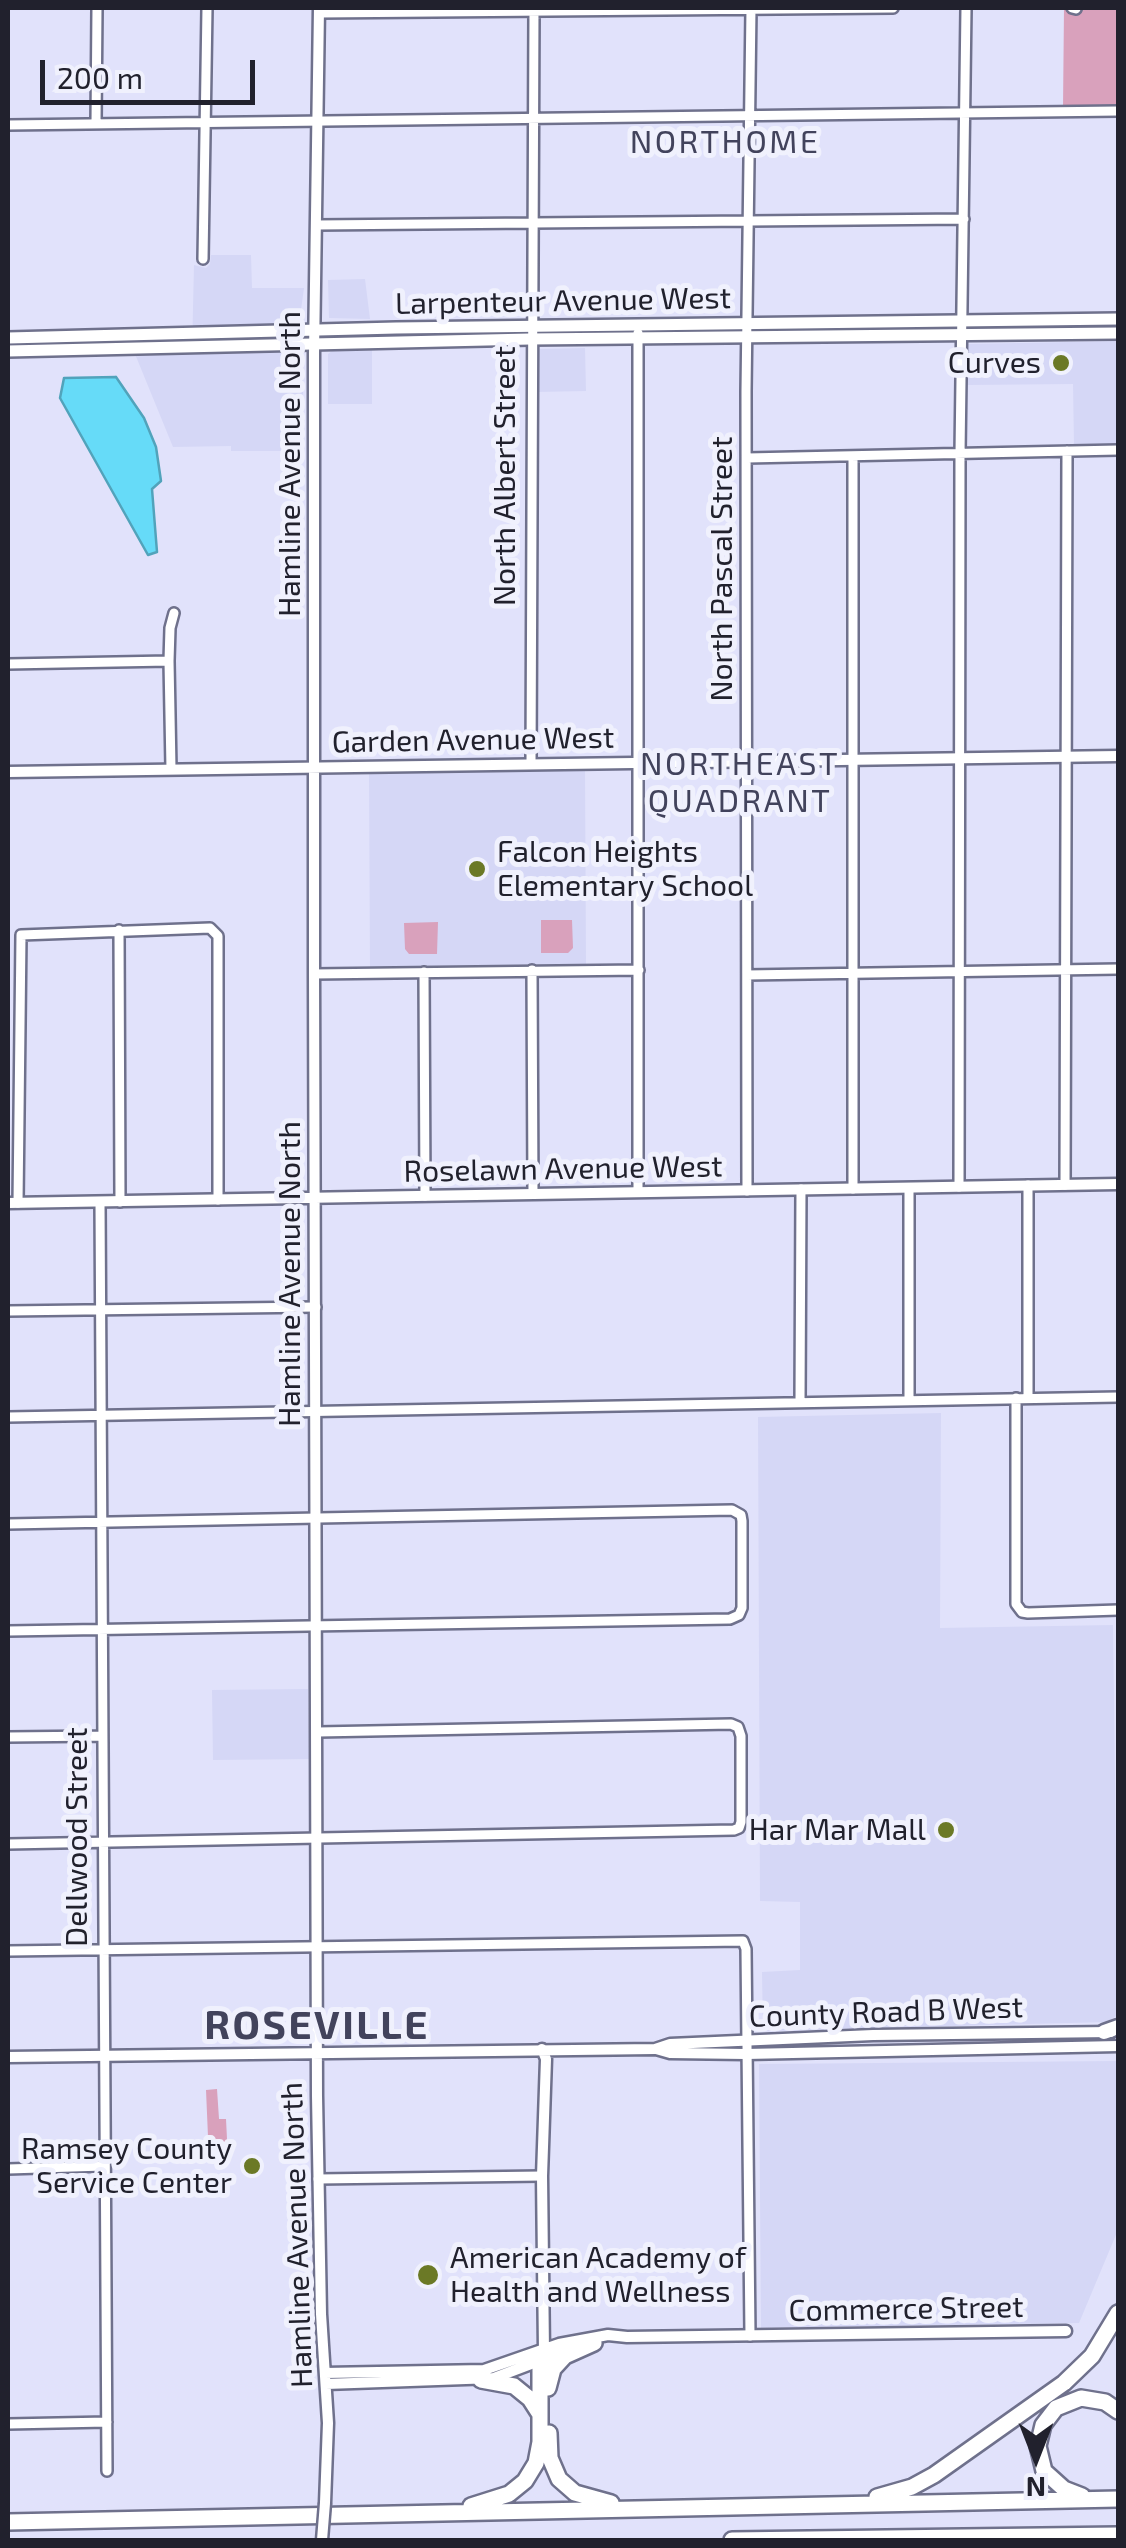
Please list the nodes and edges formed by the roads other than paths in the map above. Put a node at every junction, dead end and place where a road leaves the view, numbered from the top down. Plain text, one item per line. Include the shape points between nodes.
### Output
1 (97, 8) edge
2 (206, 8) edge
3 (751, 8) edge
4 (893, 8) edge
5 (966, 8) edge
6 (534, 9) edge
7 (319, 10) edge
8 (1118, 111) edge
9 (965, 114) junction
10 (749, 116) junction
11 (533, 118) junction
12 (318, 120) junction
13 (206, 122) junction
14 (96, 123) junction
15 (8, 125) edge
16 (964, 219) junction
17 (748, 221) junction
18 (532, 223) junction
19 (317, 225) junction
20 (203, 259) dead end
21 (1118, 319) edge
22 (962, 328) junction
23 (748, 330) junction
24 (638, 332) junction
25 (1118, 332) edge
26 (530, 333) junction
27 (315, 337) junction
28 (8, 338) edge
29 (8, 352) edge
30 (1118, 450) edge
31 (1067, 451) junction
32 (960, 454) junction
33 (853, 457) junction
34 (747, 458) junction
35 (174, 613) dead end
36 (170, 661) junction
37 (8, 664) edge
38 (1066, 756) junction
39 (1118, 756) edge
40 (961, 757) junction
41 (854, 758) junction
42 (747, 760) junction
43 (638, 762) junction
44 (531, 764) junction
45 (314, 768) junction
46 (171, 769) junction
47 (8, 772) edge
48 (119, 930) junction
49 (1118, 969) edge
50 (532, 970) junction
51 (639, 970) junction
52 (1066, 970) junction
53 (424, 972) junction
54 (961, 972) junction
55 (314, 974) junction
56 (854, 974) junction
57 (748, 975) junction
58 (1118, 1184) edge
59 (1065, 1185) junction
60 (1028, 1186) junction
61 (959, 1187) junction
62 (909, 1188) junction
63 (801, 1189) junction
64 (853, 1189) junction
65 (747, 1190) junction
66 (638, 1192) junction
67 (533, 1194) junction
68 (425, 1196) junction
69 (316, 1197) junction
70 (218, 1200) junction
71 (100, 1202) junction
72 (120, 1202) junction
73 (13, 1203) edge
74 (316, 1306) junction
75 (101, 1310) junction
76 (8, 1311) edge
77 (1118, 1397) edge
78 (1016, 1398) junction
79 (1028, 1398) junction
80 (910, 1400) junction
81 (800, 1402) junction
82 (316, 1413) junction
83 (102, 1416) junction
84 (8, 1417) edge
85 (316, 1519) junction
86 (102, 1523) junction
87 (8, 1524) edge
88 (1118, 1610) edge
89 (317, 1625) junction
90 (8, 1630) edge
91 (102, 1630) junction
92 (318, 1732) junction
93 (102, 1736) junction
94 (8, 1737) edge
95 (318, 1839) junction
96 (102, 1843) junction
97 (8, 1844) edge
98 (317, 1945) junction
99 (102, 1949) junction
100 (8, 1951) edge
101 (1114, 2031) edge
102 (746, 2041) junction
103 (1118, 2046) edge
104 (655, 2048) junction
105 (542, 2049) junction
106 (317, 2052) junction
107 (746, 2054) junction
108 (103, 2055) junction
109 (8, 2057) edge
110 (104, 2166) junction
111 (8, 2168) edge
112 (542, 2176) junction
113 (318, 2178) junction
114 (1118, 2312) edge
115 (1066, 2331) dead end
116 (750, 2336) junction
117 (627, 2338) junction
118 (594, 2344) junction
119 (544, 2354) junction
120 (326, 2378) junction
121 (481, 2380) junction
122 (548, 2388) junction
123 (1118, 2411) edge
124 (540, 2413) junction
125 (107, 2422) junction
126 (8, 2424) edge
127 (107, 2471) dead end
128 (1095, 2499) junction
129 (1118, 2499) edge
130 (798, 2506) junction
131 (660, 2508) junction
132 (419, 2514) junction
133 (8, 2522) edge
134 (1100, 2535) junction
135 (1118, 2535) edge
136 (322, 2540) edge
137 (732, 2540) edge
138 (1068, 2540) edge

1 - 14 street
2 - 13 street
3 - 4 street
3 - 6 street
3 - 10 street, North Pascal Street
5 - 9 street
6 - 7 street
6 - 11 street, North Albert Street
7 - 12 street, Hamline Avenue North
8 - 9 street
9 - 10 street
9 - 16 street
10 - 11 street
10 - 17 street, North Pascal Street
11 - 12 street
11 - 18 street, North Albert Street
12 - 13 street
12 - 19 street, Hamline Avenue North
13 - 14 street
13 - 20 street
14 - 15 street
16 - 17 street
16 - 22 street
17 - 18 street
17 - 23 street, North Pascal Street
18 - 19 street
18 - 26 street, North Albert Street
19 - 27 street, Hamline Avenue North
21 - 22 main road, Larpenteur Avenue West
22 - 23 main road, Larpenteur Avenue West
22 - 25 main road, Larpenteur Avenue West
22 - 32 street
23 - 24 main road, Larpenteur Avenue West
23 - 34 street, North Pascal Street
24 - 26 main road, Larpenteur Avenue West
24 - 43 street
26 - 27 main road, Larpenteur Avenue West
26 - 44 street, North Albert Street
27 - 28 main road, Larpenteur Avenue West
27 - 29 main road, Larpenteur Avenue West
27 - 45 street, Hamline Avenue North
30 - 31 street
31 - 32 street
31 - 38 street
32 - 33 street
32 - 40 street
33 - 34 street
33 - 41 street
34 - 42 street, North Pascal Street
35 - 36 street
36 - 37 street
36 - 46 street
38 - 39 street, Garden Avenue West
38 - 40 street, Garden Avenue West
38 - 52 street
40 - 41 street, Garden Avenue West
40 - 54 street
41 - 42 street, Garden Avenue West
41 - 56 street
42 - 43 street, Garden Avenue West
42 - 57 street, North Pascal Street
43 - 44 street, Garden Avenue West
43 - 51 street
44 - 45 street, Garden Avenue West
45 - 46 street, Garden Avenue West
45 - 55 street, Hamline Avenue North
46 - 47 street, Garden Avenue West
48 - 70 street via 216,931
48 - 72 street
48 - 73 street via 21,934
49 - 52 street
50 - 51 street
50 - 53 street
50 - 67 street
51 - 66 street
52 - 54 street
52 - 59 street
53 - 55 street
53 - 68 street
54 - 56 street
54 - 61 street
55 - 69 street, Hamline Avenue North
56 - 57 street
56 - 64 street
57 - 65 street, North Pascal Street
58 - 59 street, Roselawn Avenue West
59 - 60 street, Roselawn Avenue West
60 - 61 street, Roselawn Avenue West
60 - 79 street
61 - 62 street, Roselawn Avenue West
62 - 64 street, Roselawn Avenue West
62 - 80 street
63 - 64 street, Roselawn Avenue West
63 - 65 street, Roselawn Avenue West
63 - 81 street
65 - 66 street, Roselawn Avenue West
66 - 67 street, Roselawn Avenue West
67 - 68 street, Roselawn Avenue West
68 - 69 street, Roselawn Avenue West
69 - 70 street, Roselawn Avenue West
69 - 74 street, Hamline Avenue North
70 - 72 street, Roselawn Avenue West
71 - 72 street, Roselawn Avenue West
71 - 73 street, Roselawn Avenue West
71 - 75 street, Dellwood Street
74 - 75 street
74 - 82 street, Hamline Avenue North
75 - 76 street
75 - 83 street, Dellwood Street
77 - 79 street
78 - 79 street
78 - 80 street
78 - 88 street via 1018,1608 1028,1614
80 - 81 street
81 - 82 street
82 - 83 street
82 - 85 street, Hamline Avenue North
83 - 84 street
83 - 86 street, Dellwood Street
85 - 86 street
85 - 89 street, Hamline Avenue North
85 - 89 street via 732,1510 739,1513 742,1590 739,1615 711,1619
86 - 87 street
86 - 91 street, Dellwood Street
89 - 91 street
89 - 92 street, Hamline Avenue North
90 - 91 street
91 - 93 street, Dellwood Street
92 - 95 street, Hamline Avenue North
92 - 95 street via 731,1724 741,1736 739,1828
93 - 94 street
93 - 96 street, Dellwood Street
95 - 96 street
95 - 98 street, Hamline Avenue North
96 - 97 street
96 - 99 street, Dellwood Street
98 - 99 street
98 - 102 street via 743,1941
98 - 106 street, Hamline Avenue North
99 - 100 street
99 - 108 street, Dellwood Street
101 - 102 street, County Road B West
102 - 104 street, County Road B West
102 - 107 street
103 - 107 street, County Road B West
104 - 105 street, County Road B West
104 - 107 street, County Road B West
105 - 106 street, County Road B West
105 - 112 street
106 - 108 street, County Road B West
106 - 113 street, Hamline Avenue North
107 - 116 street
108 - 109 street, County Road B West
108 - 110 street, Dellwood Street
110 - 111 street
110 - 125 street, Dellwood Street
112 - 113 street
112 - 119 street
113 - 120 street, Hamline Avenue North
114 - 130 highway via 1092,2356 1064,2383 924,2482 880,2496
115 - 116 street, Commerce Street
116 - 117 street, Commerce Street
117 - 118 street, Commerce Street
117 - 119 street, Commerce Street via 592,2336
118 - 119 street, Commerce Street
118 - 122 highway via 565,2356
119 - 120 street, Commerce Street via 484,2370
119 - 121 street, Commerce Street via 506,2376
119 - 122 highway
119 - 124 highway
120 - 121 street, Commerce Street
120 - 136 street, Hamline Avenue North, bridge
121 - 124 highway via 514,2386
122 - 131 highway via 550,2458 559,2479 587,2498
123 - 128 highway via 1096,2399 1072,2400 1048,2418 1040,2436 1038,2455 1050,2478
124 - 132 highway via 538,2454 518,2488 478,2505
125 - 126 street
125 - 127 street, Dellwood Street
128 - 129 highway
128 - 130 highway
130 - 131 highway
131 - 132 highway
132 - 133 highway
134 - 135 highway
134 - 137 highway
134 - 138 highway

